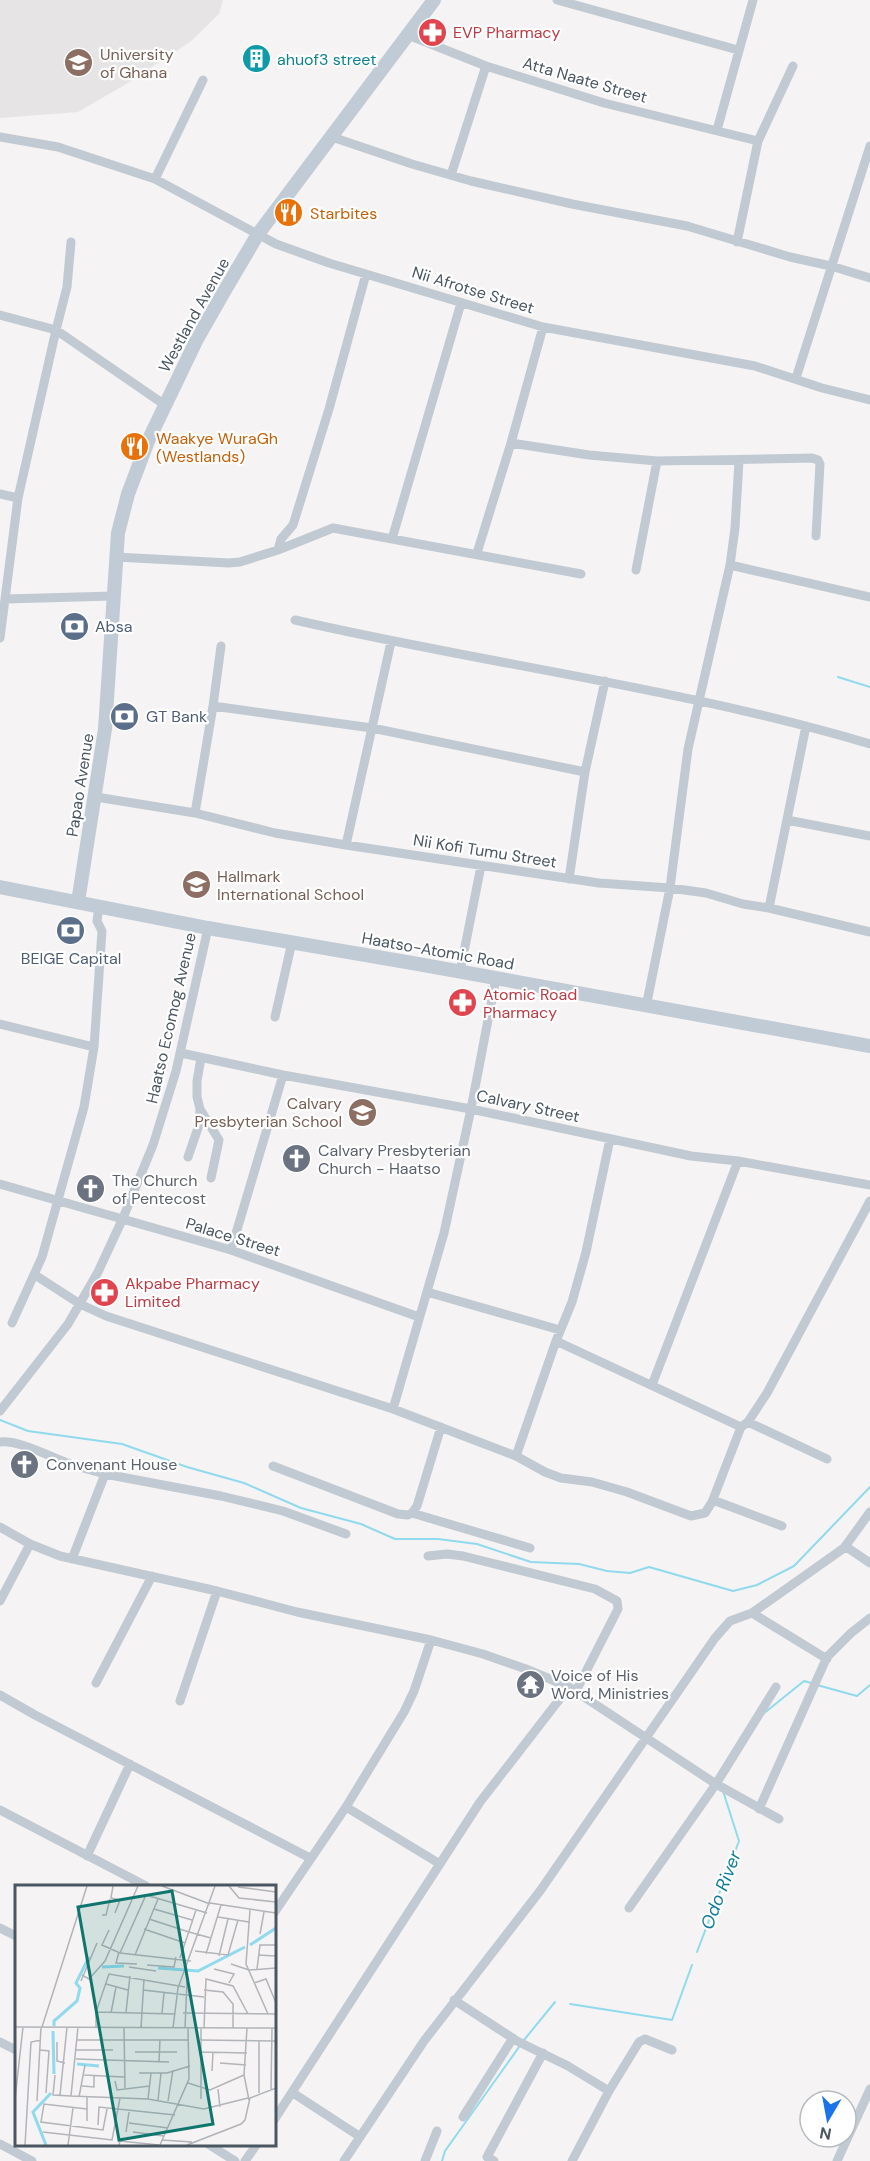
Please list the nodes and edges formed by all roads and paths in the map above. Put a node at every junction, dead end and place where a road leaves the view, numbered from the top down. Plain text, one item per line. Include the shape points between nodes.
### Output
1 (434, 0) edge
2 (557, 0) edge
3 (753, 0) edge
4 (408, 35) junction
5 (738, 50) junction
6 (486, 66) junction
7 (793, 66) dead end
8 (203, 80) dead end
9 (717, 130) junction
10 (0, 137) edge
11 (332, 137) junction
12 (758, 141) junction
13 (870, 146) edge
14 (451, 175) junction
15 (155, 179) junction
16 (258, 234) junction
17 (71, 242) dead end
18 (737, 242) junction
19 (831, 266) junction
20 (366, 274) junction
21 (870, 278) edge
22 (461, 303) junction
23 (0, 315) edge
24 (543, 327) junction
25 (56, 330) junction
26 (796, 378) junction
27 (870, 400) edge
28 (165, 405) junction
29 (511, 443) junction
30 (657, 461) junction
31 (739, 461) junction
32 (0, 494) edge
33 (18, 498) junction
34 (292, 525) junction
35 (816, 536) dead end
36 (307, 537) junction
37 (392, 539) junction
38 (278, 550) junction
39 (477, 553) junction
40 (116, 557) junction
41 (730, 565) junction
42 (636, 570) dead end
43 (581, 574) dead end
44 (113, 596) junction
45 (870, 597) edge
46 (6, 599) junction
47 (295, 620) dead end
48 (0, 638) edge
49 (391, 642) junction
50 (221, 646) dead end
51 (605, 681) junction
52 (109, 698) joint
53 (700, 702) junction
54 (213, 706) junction
55 (806, 726) junction
56 (372, 728) junction
57 (870, 744) edge
58 (585, 772) junction
59 (96, 797) junction
60 (195, 813) junction
61 (787, 820) junction
62 (870, 836) edge
63 (346, 845) junction
64 (481, 866) junction
65 (568, 879) junction
66 (0, 887) edge
67 (670, 888) junction
68 (78, 902) junction
69 (99, 906) junction
70 (769, 908) junction
71 (208, 928) junction
72 (870, 932) edge
73 (292, 942) junction
74 (460, 972) junction
75 (496, 978) junction
76 (645, 1007) junction
77 (274, 1017) dead end
78 (0, 1024) edge
79 (94, 1047) junction
80 (870, 1047) edge
81 (181, 1053) junction
82 (201, 1058) junction
83 (283, 1075) junction
84 (200, 1108) junction
85 (471, 1109) junction
86 (610, 1139) junction
87 (188, 1157) dead end
88 (738, 1161) junction
89 (211, 1178) dead end
90 (0, 1184) edge
91 (870, 1185) edge
92 (58, 1200) junction
93 (870, 1201) edge
94 (123, 1218) junction
95 (231, 1250) junction
96 (35, 1275) junction
97 (427, 1292) junction
98 (80, 1304) junction
99 (419, 1317) junction
100 (12, 1323) dead end
101 (560, 1330) junction
102 (555, 1341) junction
103 (652, 1384) junction
104 (393, 1408) junction
105 (0, 1411) edge
106 (744, 1424) junction
107 (441, 1427) junction
108 (0, 1442) edge
109 (516, 1456) junction
110 (827, 1459) dead end
111 (273, 1466) dead end
112 (105, 1474) junction
113 (712, 1500) junction
114 (870, 1512) edge
115 (412, 1513) junction
116 (782, 1526) dead end
117 (0, 1527) edge
118 (346, 1534) dead end
119 (30, 1544) junction
120 (845, 1546) junction
121 (530, 1548) dead end
122 (428, 1556) dead end
123 (72, 1559) junction
124 (870, 1563) edge
125 (152, 1576) junction
126 (217, 1591) junction
127 (0, 1601) edge
128 (752, 1613) junction
129 (870, 1618) edge
130 (431, 1641) junction
131 (826, 1659) junction
132 (96, 1683) dead end
133 (776, 1687) dead end
134 (573, 1689) junction
135 (0, 1695) edge
136 (180, 1701) dead end
137 (645, 1738) junction
138 (130, 1764) junction
139 (716, 1784) junction
140 (346, 1807) junction
141 (759, 1809) junction
142 (0, 1810) edge
143 (779, 1819) dead end
144 (87, 1856) junction
145 (310, 1858) junction
146 (440, 1864) junction
147 (142, 1885) edge
148 (629, 1908) dead end
149 (276, 1910) edge
150 (0, 1928) edge
151 (15, 1936) edge
152 (454, 2001) junction
153 (515, 2039) junction
154 (0, 2042) edge
155 (15, 2050) edge
156 (672, 2050) dead end
157 (543, 2053) junction
158 (870, 2089) edge
159 (609, 2091) junction
160 (293, 2093) junction
161 (276, 2117) edge
162 (464, 2117) dead end
163 (437, 2131) dead end
164 (359, 2136) junction
165 (0, 2144) edge
166 (210, 2146) edge
167 (256, 2146) edge
168 (32, 2161) edge
169 (235, 2161) edge
170 (245, 2161) edge
171 (344, 2161) edge
172 (425, 2161) edge
173 (494, 2161) edge
174 (572, 2161) edge
175 (837, 2161) edge

1 - 4 street, Westland Avenue
2 - 5 street
3 - 5 street
4 - 6 street, Atta Naate Street
4 - 11 street, Westland Avenue
5 - 9 street
6 - 9 street, Atta Naate Street via 604,103
6 - 14 street
7 - 12 street
8 - 15 street
9 - 12 street, Atta Naate Street
10 - 15 street, Nii Afrotse Street via 85,154
11 - 14 street
11 - 16 street, Westland Avenue
12 - 18 street
13 - 19 street
14 - 18 street via 687,226
15 - 16 street, Nii Afrotse Street
16 - 20 street, Nii Afrotse Street via 291,250
16 - 28 street, Westland Avenue via 197,339
17 - 25 street via 67,287
18 - 19 street
19 - 21 street
19 - 26 street
20 - 22 street, Nii Afrotse Street
20 - 34 street
22 - 24 street, Nii Afrotse Street
22 - 37 street
23 - 25 street
24 - 26 street, Nii Afrotse Street via 755,366
24 - 29 street
25 - 28 street
25 - 33 street
26 - 27 street, Nii Afrotse Street
28 - 40 street, Westland Avenue via 128,494
29 - 30 street
29 - 39 street
30 - 31 street
30 - 42 street
31 - 35 street via 818,460
31 - 41 street
32 - 33 street
33 - 46 street
34 - 36 street
34 - 38 street
36 - 37 street via 333,528
36 - 38 street
37 - 39 street
38 - 40 street via 229,563
39 - 43 street
40 - 44 street, Westland Avenue
41 - 45 street
41 - 53 street
44 - 46 street
44 - 52 street, Westland Avenue
46 - 48 street
47 - 49 street
49 - 51 street
49 - 56 street
50 - 54 street
51 - 53 street
51 - 58 street
52 - 59 street, Papao Avenue
53 - 55 street
53 - 67 street via 688,749
54 - 56 street
54 - 60 street
55 - 57 street
55 - 61 street
56 - 58 street
56 - 63 street
58 - 65 street
59 - 60 street, Nii Kofi Tumu Street
59 - 68 street, Papao Avenue
60 - 63 street, Nii Kofi Tumu Street
61 - 62 street
61 - 70 street
63 - 64 street, Nii Kofi Tumu Street
64 - 65 street, Nii Kofi Tumu Street
64 - 74 street
65 - 67 street, Nii Kofi Tumu Street
66 - 68 street, Haatso-Atomic Road
67 - 70 street, Nii Kofi Tumu Street
67 - 76 street
68 - 69 street, Haatso-Atomic Road
69 - 71 street, Haatso-Atomic Road
69 - 79 street via 97,921 102,931
70 - 72 street, Nii Kofi Tumu Street
71 - 73 street, Haatso-Atomic Road
71 - 81 street, Haatso Ecomog Avenue
73 - 74 street, Haatso-Atomic Road
73 - 77 street
74 - 75 street, Haatso-Atomic Road
75 - 76 street, Haatso-Atomic Road
75 - 85 street
76 - 80 street, Haatso-Atomic Road
78 - 79 street
79 - 92 street via 84,1107
81 - 82 street, Calvary Street
81 - 94 street, Haatso Ecomog Avenue via 153,1144
82 - 83 street, Calvary Street
82 - 84 street via 197,1081
83 - 85 street, Calvary Street
83 - 95 street
84 - 87 street via 199,1125
84 - 89 street via 219,1140
85 - 86 street, Calvary Street
85 - 97 street
86 - 88 street, Calvary Street via 691,1156
86 - 101 street via 586,1252
88 - 91 street, Calvary Street
88 - 103 street
90 - 92 street, Palace Street
92 - 94 street, Palace Street
92 - 96 street
93 - 106 street via 767,1393
94 - 95 street, Palace Street
94 - 98 street, Haatso Ecomog Avenue
95 - 99 street, Palace Street
96 - 98 street
96 - 100 street
97 - 99 street
97 - 101 street
98 - 104 street via 127,1323
98 - 105 street, Haatso Ecomog Avenue
99 - 104 street
101 - 102 street
102 - 103 street
102 - 109 street
103 - 106 street
104 - 107 street
106 - 110 street
106 - 113 street
107 - 109 street
107 - 115 street
108 - 112 street
109 - 113 street via 561,1478 627,1492 691,1516 705,1513
111 - 115 street via 398,1514
112 - 118 street via 283,1511
112 - 123 street
113 - 116 street
114 - 120 street
115 - 121 street
117 - 119 street
119 - 123 street
119 - 127 street
120 - 124 street
120 - 128 street
122 - 134 street via 463,1556 595,1589 617,1601 618,1610
123 - 125 street
125 - 126 street
125 - 132 street
126 - 130 street
126 - 136 street
128 - 131 street
128 - 137 street via 730,1621 715,1638
129 - 131 street
130 - 134 street via 483,1654
130 - 140 street via 404,1712
131 - 141 street
133 - 139 street
134 - 137 street
134 - 146 street via 480,1802
135 - 138 street
137 - 139 street
137 - 152 street via 540,1891
138 - 144 street
138 - 145 street
139 - 141 street
139 - 148 street
140 - 145 street
140 - 146 street
141 - 143 street
142 - 144 street
144 - 147 street
145 - 149 street
146 - 160 street
150 - 151 street
152 - 153 street
152 - 164 street
153 - 157 street
153 - 162 street
154 - 155 street
156 - 159 street via 645,2039 639,2042
157 - 159 street
157 - 173 street via 487,2157
158 - 175 street
159 - 174 street
160 - 161 street
160 - 164 street
163 - 172 street
164 - 171 street
165 - 168 street
166 - 169 street
167 - 170 street

